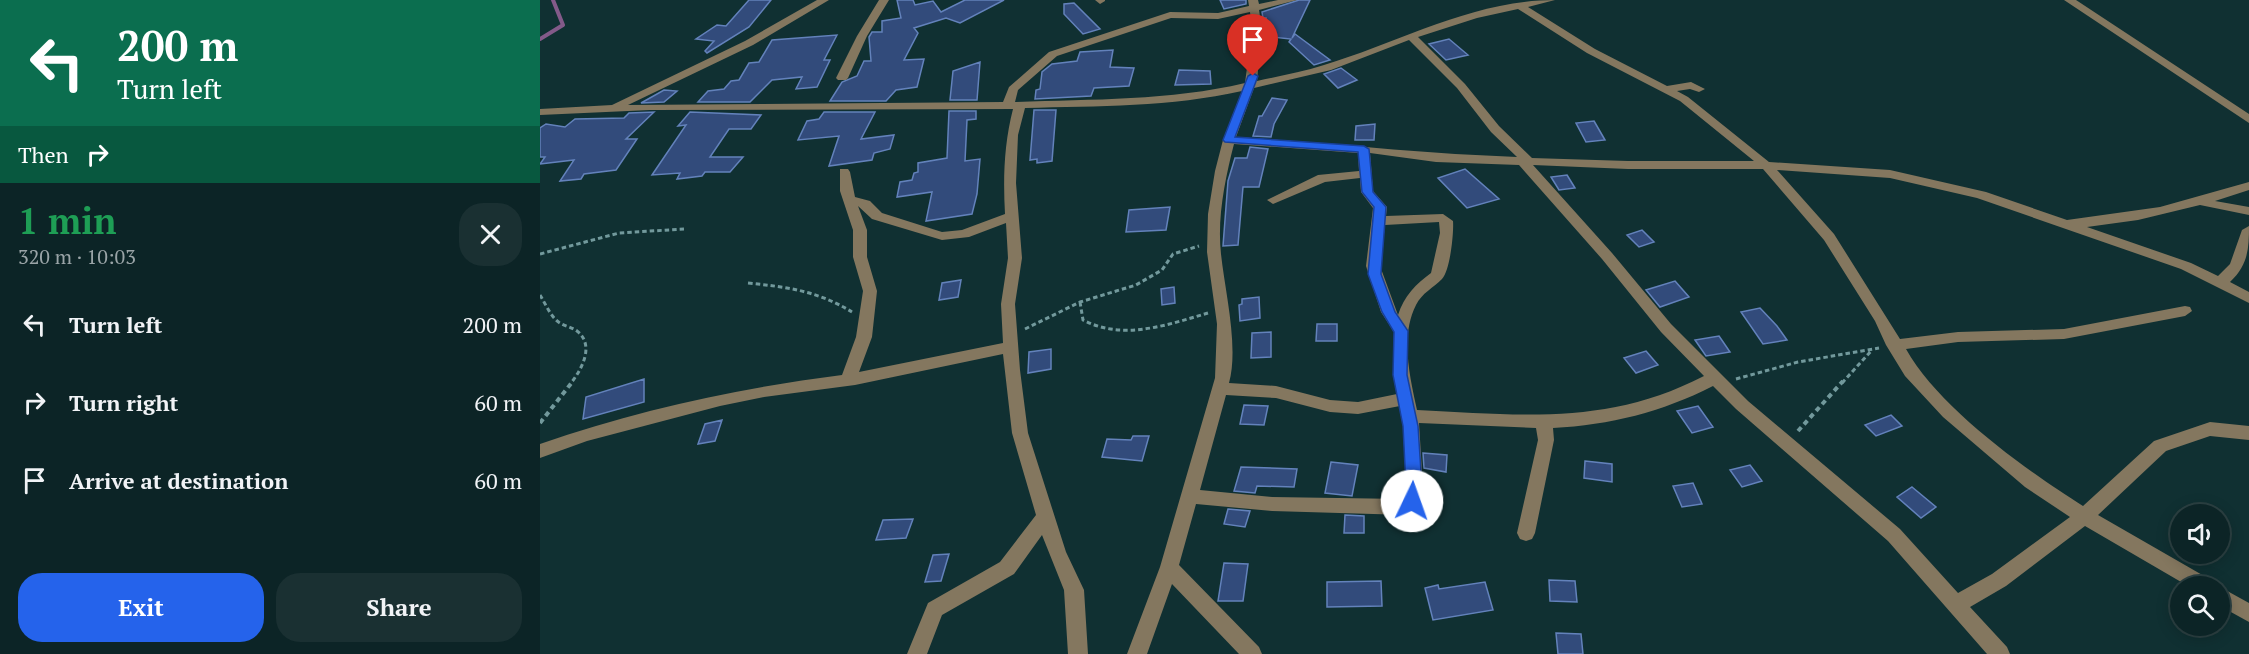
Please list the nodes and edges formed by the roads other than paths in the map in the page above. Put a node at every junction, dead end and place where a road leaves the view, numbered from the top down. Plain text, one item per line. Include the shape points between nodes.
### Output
1 (824, 0) edge
2 (884, 0) edge
3 (1292, 0) edge
4 (1506, 0) edge
5 (1550, 0) edge
6 (2069, 0) edge
7 (1254, 3) edge
8 (1523, 7) junction
9 (1411, 36) junction
10 (842, 78) dead end
11 (1250, 88) junction
12 (1699, 89) dead end
13 (1664, 90) junction
14 (1014, 105) junction
15 (610, 109) junction
16 (540, 112) edge
17 (2249, 119) edge
18 (1229, 140) junction
19 (1364, 149) junction
20 (1525, 161) junction
21 (1766, 165) junction
22 (844, 172) dead end
23 (1365, 174) junction
24 (2249, 186) edge
25 (850, 200) junction
26 (1274, 200) dead end
27 (2198, 202) junction
28 (2249, 211) edge
29 (1013, 216) junction
30 (1378, 221) junction
31 (2060, 224) junction
32 (2249, 230) edge
33 (2219, 283) junction
34 (2249, 298) edge
35 (2185, 311) dead end
36 (1401, 331) junction
37 (1010, 342) junction
38 (1894, 345) junction
39 (848, 380) junction
40 (1718, 381) junction
41 (1220, 389) junction
42 (1407, 408) junction
43 (1544, 420) junction
44 (2249, 433) edge
45 (540, 451) edge
46 (1188, 496) junction
47 (1046, 516) junction
48 (2085, 516) junction
49 (1526, 533) dead end
50 (1169, 567) junction
51 (2187, 576) edge
52 (2230, 602) edge
53 (1956, 605) junction
54 (2249, 613) edge
55 (917, 654) edge
56 (1078, 654) edge
57 (1137, 654) edge
58 (1252, 654) edge
59 (2000, 654) edge

1 - 15 street via 749,43
2 - 10 street
3 - 7 street
4 - 8 street
5 - 8 street
6 - 17 street
7 - 11 street via 1256,40
7 - 14 street via 1212,16 1170,15 1053,54 1013,90
8 - 9 street via 1475,15
8 - 13 street via 1558,32
9 - 11 street via 1327,68
9 - 20 street via 1461,86
11 - 14 street via 1151,101
11 - 18 street
12 - 13 street via 1691,85
13 - 21 street via 1691,104
14 - 15 street
14 - 29 street via 1010,183
15 - 16 street
18 - 19 street
18 - 41 street via 1216,203 1215,241 1225,358
19 - 20 street via 1436,158
19 - 23 street
20 - 21 street
20 - 40 street via 1666,328
21 - 31 street via 1890,174 1934,182
21 - 38 street via 1829,237
22 - 25 street
23 - 26 street via 1322,178
23 - 30 street via 1367,192 1380,207
24 - 27 street
25 - 29 street via 865,204 876,216 942,236 964,234
25 - 39 street via 860,230 860,257 870,291 864,337
27 - 28 street
27 - 31 street via 2109,220
29 - 37 street
30 - 36 street via 1375,274 1388,312
30 - 36 street via 1446,221 1438,275 1406,306
31 - 33 street via 2186,266
32 - 33 street via 2238,265 2232,275
33 - 34 street
35 - 38 street via 2064,334 1958,337
36 - 42 street via 1400,375
37 - 39 street
37 - 47 street via 1020,433
38 - 48 street via 1911,372 1949,413 2031,482
39 - 45 street via 720,400 585,435
40 - 43 street via 1630,412
40 - 53 street via 1894,535
41 - 42 street via 1276,392 1330,406
41 - 46 street
42 - 43 street
42 - 46 street via 1414,487 1407,507 1272,504
43 - 49 street via 1546,440
44 - 48 street via 2210,429 2160,446
46 - 50 street
47 - 55 street via 1007,568 935,609
47 - 56 street via 1074,590
48 - 51 street
48 - 53 street via 1999,580
50 - 57 street
50 - 58 street
52 - 54 street
53 - 59 street

